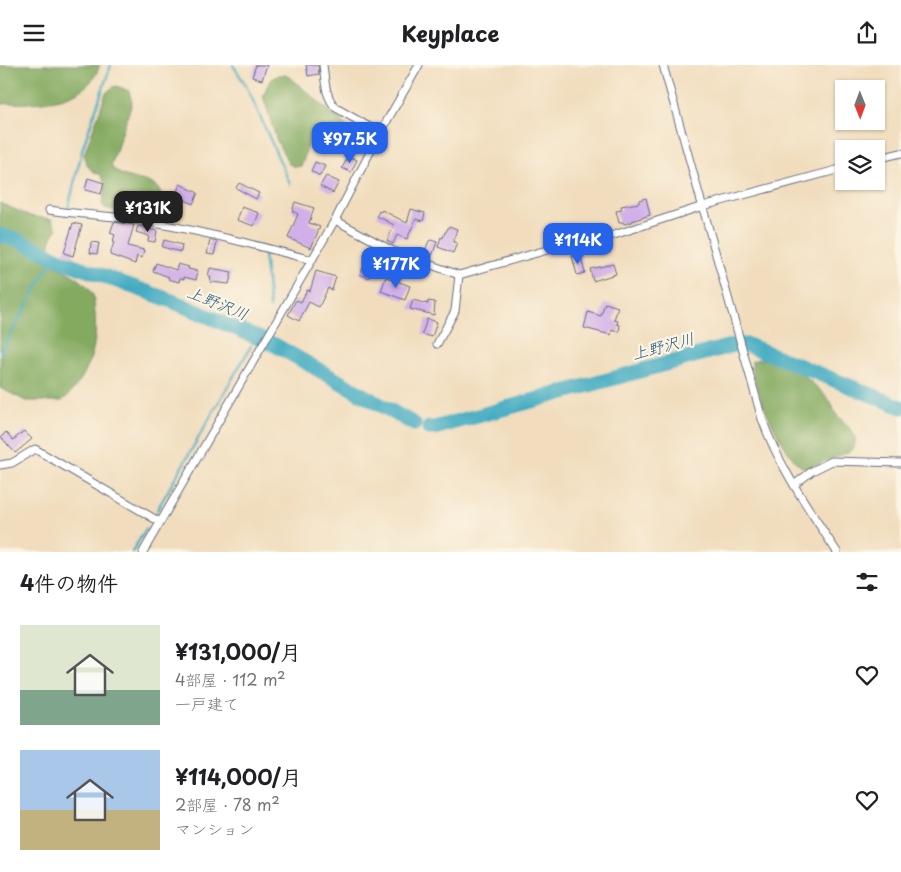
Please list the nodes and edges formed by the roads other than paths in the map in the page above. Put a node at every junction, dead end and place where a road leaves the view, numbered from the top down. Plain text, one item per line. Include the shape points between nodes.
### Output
1 (323, 65) edge
2 (419, 65) edge
3 (663, 65) edge
4 (380, 133) junction
5 (901, 153) edge
6 (885, 157) edge
7 (835, 170) edge
8 (703, 206) junction
9 (49, 210) dead end
10 (336, 220) junction
11 (312, 260) junction
12 (460, 275) junction
13 (437, 344) dead end
14 (901, 463) edge
15 (0, 465) edge
16 (794, 485) junction
17 (160, 522) junction
18 (143, 552) edge
19 (837, 552) edge

1 - 4 street via 332,104
2 - 4 street
3 - 8 street
4 - 10 street
5 - 6 street
7 - 8 street
8 - 12 street via 614,235 589,238
8 - 16 street via 762,419
9 - 11 street via 170,226
10 - 11 street
10 - 12 street via 393,251
11 - 17 street
12 - 13 street via 454,311
14 - 16 street via 832,461
15 - 17 street via 12,463 35,449
16 - 19 street
17 - 18 street

